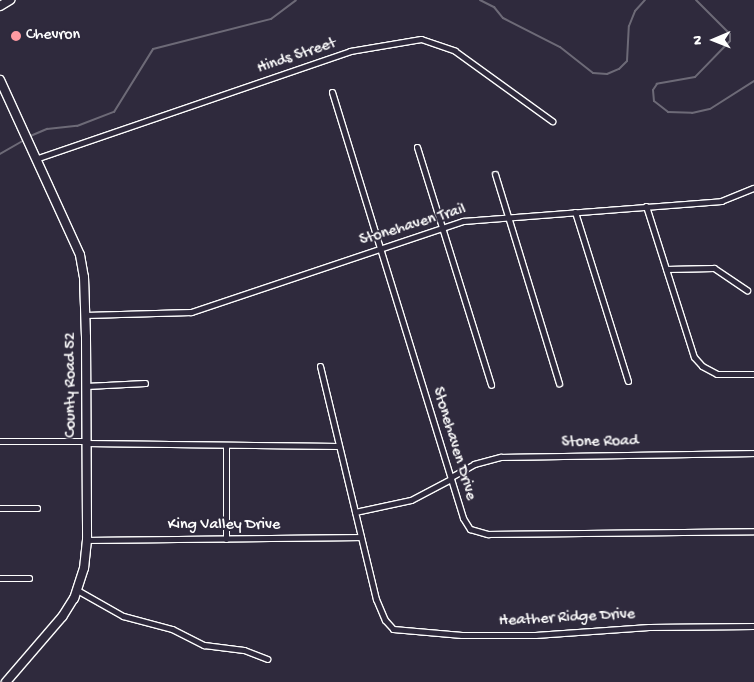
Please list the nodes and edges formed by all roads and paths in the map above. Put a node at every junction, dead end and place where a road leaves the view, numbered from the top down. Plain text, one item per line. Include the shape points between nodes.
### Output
1 (10, 0) edge
2 (0, 6) edge
3 (0, 80) edge
4 (332, 92) dead end
5 (552, 121) dead end
6 (418, 147) dead end
7 (34, 159) junction
8 (496, 174) dead end
9 (754, 188) edge
10 (646, 206) junction
11 (575, 212) junction
12 (509, 217) junction
13 (442, 227) junction
14 (380, 248) junction
15 (666, 269) junction
16 (747, 290) dead end
17 (85, 315) junction
18 (320, 366) dead end
19 (754, 374) edge
20 (628, 381) dead end
21 (145, 383) dead end
22 (559, 383) dead end
23 (491, 385) dead end
24 (86, 386) junction
25 (0, 441) edge
26 (86, 442) junction
27 (226, 445) junction
28 (338, 446) junction
29 (754, 453) edge
30 (451, 478) junction
31 (0, 508) edge
32 (37, 508) dead end
33 (355, 512) junction
34 (754, 532) edge
35 (361, 537) junction
36 (226, 539) junction
37 (86, 540) junction
38 (0, 578) edge
39 (29, 578) dead end
40 (77, 590) junction
41 (754, 626) edge
42 (267, 659) dead end
43 (6, 682) edge

1 - 2 street
3 - 7 street, County Road 52
4 - 14 street, Stonehaven Drive
5 - 7 street, Hinds Street via 455,51 421,39 350,52
6 - 13 street
7 - 17 street, County Road 52 via 80,255
8 - 12 street
9 - 10 street, Stonehaven Trail via 721,201
10 - 11 street, Stonehaven Trail
10 - 15 street
11 - 12 street, Stonehaven Trail
11 - 20 street
12 - 13 street, Stonehaven Trail
12 - 22 street
13 - 14 street, Stonehaven Trail
13 - 23 street
14 - 17 street, Stonehaven Trail via 191,312
14 - 30 street, Stonehaven Drive
15 - 16 street via 718,270
15 - 19 street via 697,362 717,374
17 - 24 street, County Road 52
18 - 28 street
21 - 24 street
24 - 26 street, County Road 52
25 - 26 street
26 - 27 street
26 - 37 street, County Road 52
27 - 28 street
27 - 36 street
28 - 33 street
29 - 30 street, Stone Road via 501,456 474,464
30 - 33 street, Stone Road via 411,500
30 - 34 street, Stonehaven Drive via 463,518 477,533
31 - 32 street
33 - 35 street
35 - 36 street, King Valley Drive
35 - 41 street, Heather Ridge Drive via 376,599 385,620 397,631 462,635
36 - 37 street, King Valley Drive
37 - 40 street, County Road 52 via 84,568
38 - 39 street
40 - 42 street via 123,616 172,629 204,645 244,650
40 - 43 street, County Road 52 via 58,623

